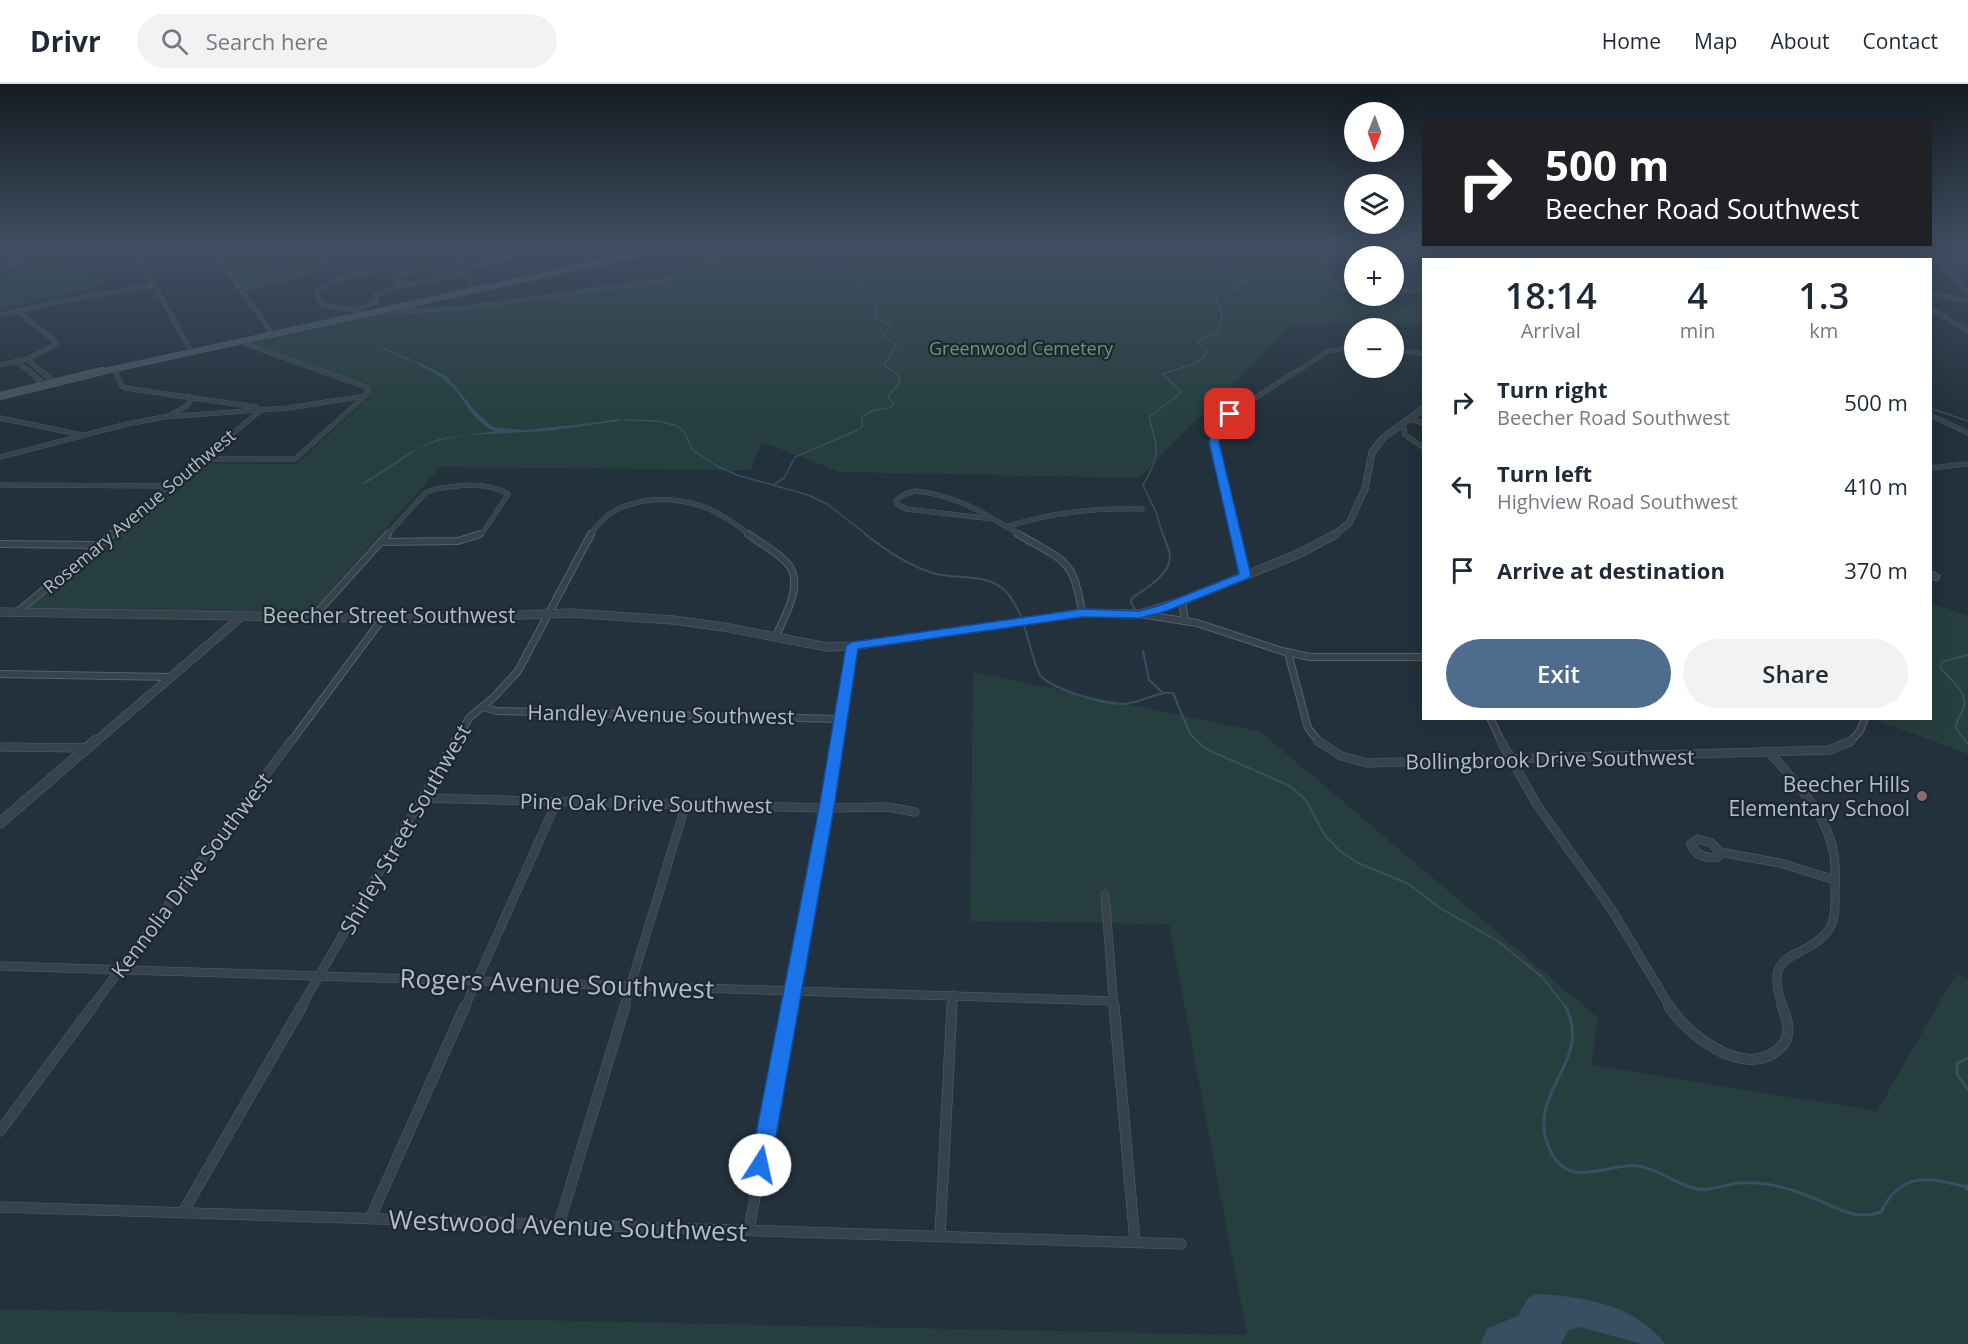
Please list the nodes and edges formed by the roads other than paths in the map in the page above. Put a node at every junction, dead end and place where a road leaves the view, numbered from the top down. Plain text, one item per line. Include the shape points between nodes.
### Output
1 (60, 303) edge
2 (164, 303) edge
3 (250, 303) edge
4 (321, 303) edge
5 (375, 303) edge
6 (412, 303) edge
7 (502, 303) edge
8 (1932, 309) edge
9 (355, 310) junction
10 (17, 311) junction
11 (375, 311) junction
12 (360, 314) junction
13 (0, 315) edge
14 (1968, 331) edge
15 (272, 333) junction
16 (238, 341) junction
17 (1344, 349) edge
18 (191, 351) junction
19 (1404, 351) edge
20 (1422, 354) edge
21 (27, 359) junction
22 (17, 362) junction
23 (0, 364) edge
24 (114, 368) junction
25 (54, 382) junction
26 (44, 384) junction
27 (0, 396) edge
28 (189, 396) junction
29 (365, 396) junction
30 (272, 409) junction
31 (1422, 409) edge
32 (261, 410) junction
33 (1932, 416) edge
34 (164, 417) junction
35 (0, 418) edge
36 (1406, 421) junction
37 (1422, 423) edge
38 (1968, 433) edge
39 (82, 435) junction
40 (1422, 447) edge
41 (0, 458) edge
42 (200, 459) junction
43 (1968, 464) edge
44 (1932, 468) edge
45 (0, 485) edge
46 (167, 486) junction
47 (1143, 509) dead end
48 (993, 519) junction
49 (1006, 527) junction
50 (381, 542) junction
51 (0, 544) edge
52 (97, 545) junction
53 (1245, 575) junction
54 (1182, 601) junction
55 (1156, 610) junction
56 (0, 612) edge
57 (16, 613) junction
58 (549, 613) junction
59 (1082, 613) junction
60 (1140, 614) junction
61 (242, 616) junction
62 (313, 617) junction
63 (383, 618) junction
64 (1030, 619) joint
65 (1185, 621) junction
66 (776, 636) junction
67 (852, 646) junction
68 (1288, 653) junction
69 (1422, 657) edge
70 (0, 674) edge
71 (171, 677) junction
72 (482, 707) junction
73 (841, 719) junction
74 (1491, 720) edge
75 (1865, 720) edge
76 (0, 747) edge
77 (87, 748) junction
78 (1772, 753) junction
79 (1509, 760) junction
80 (422, 798) junction
81 (557, 801) junction
82 (686, 804) junction
83 (826, 808) junction
84 (915, 813) dead end
85 (0, 823) edge
86 (1720, 852) dead end
87 (1835, 880) junction
88 (1105, 894) dead end
89 (0, 966) edge
90 (120, 970) junction
91 (319, 976) junction
92 (476, 981) junction
93 (631, 984) junction
94 (792, 990) junction
95 (952, 995) junction
96 (1114, 1001) junction
97 (0, 1131) edge
98 (0, 1207) edge
99 (183, 1212) junction
100 (370, 1219) junction
101 (559, 1224) junction
102 (749, 1230) junction
103 (940, 1236) junction
104 (1135, 1242) junction
105 (1181, 1244) dead end

1 - 10 street
2 - 18 street
3 - 15 street
4 - 9 street
5 - 9 street
6 - 11 main road
7 - 11 street
8 - 14 street
9 - 12 street
10 - 13 street
10 - 21 street via 56,342
11 - 12 main road
12 - 15 main road
15 - 16 main road
16 - 18 main road
16 - 29 street via 366,387
17 - 53 street via 1328,351 1230,414 1217,428 1214,442
18 - 24 main road
19 - 20 street
21 - 22 street
21 - 25 street
22 - 23 street
22 - 26 street
24 - 25 main road
24 - 28 street via 125,388
25 - 26 main road
26 - 27 main road
28 - 30 street
28 - 34 street via 187,406
29 - 30 street
29 - 42 street via 295,459
30 - 32 street
31 - 36 street
32 - 34 street
32 - 42 street, Rosemary Avenue Southwest
33 - 38 street
34 - 39 street
35 - 39 street
36 - 37 street
36 - 40 street via 1405,435
36 - 53 street via 1372,452 1365,489 1349,523 1329,539
39 - 41 street
42 - 46 street, Rosemary Avenue Southwest
43 - 44 street
45 - 46 street
46 - 52 street, Rosemary Avenue Southwest
47 - 49 street via 1074,509
48 - 48 street via 970,505 940,495 914,491 896,500 906,509
48 - 49 street
49 - 59 street via 1065,562 1074,572
50 - 50 street via 432,489 495,488 508,494 484,531 475,537 458,541
50 - 62 street
51 - 52 street
52 - 57 street, Rosemary Avenue Southwest
53 - 54 street
54 - 55 street
54 - 65 street
55 - 60 street
55 - 65 street
56 - 57 street, Beecher Street Southwest
57 - 61 street, Beecher Street Southwest
58 - 63 street, Beecher Street Southwest
58 - 66 street, Beecher Street Southwest via 673,620
58 - 66 street, Shirley Street Southwest via 604,516 634,502 673,501 714,512 786,562 794,572 796,587
58 - 72 street, Shirley Street Southwest via 518,671
59 - 60 street
59 - 64 street
60 - 65 street
61 - 62 street, Beecher Street Southwest
61 - 71 street
62 - 63 street, Beecher Street Southwest
63 - 90 street, Kennolia Drive Southwest
64 - 67 street, Beecher Street Southwest
65 - 68 street
66 - 67 street, Beecher Street Southwest via 827,647
67 - 73 street
68 - 69 street via 1331,659
68 - 79 street, Bollingbrook Drive Southwest via 1308,728 1333,753 1367,763
70 - 71 street
71 - 77 street
72 - 73 street, Handley Avenue Southwest via 496,711
72 - 80 street, Shirley Street Southwest via 469,718
73 - 83 street
74 - 79 street
75 - 78 street, Bollingbrook Drive Southwest via 1862,731 1844,747
76 - 77 street
77 - 85 street
78 - 79 street, Bollingbrook Drive Southwest
78 - 87 street via 1825,824 1834,850
79 - 87 street via 1554,832 1618,920 1679,1021 1716,1049 1741,1058 1764,1058 1780,1049 1786,1040 1787,1020 1776,990 1776,975 1788,957 1818,942 1829,930 1835,914
80 - 81 street, Pine Oak Drive Southwest
80 - 91 street, Shirley Street Southwest
81 - 82 street, Pine Oak Drive Southwest
81 - 92 street
82 - 83 street, Pine Oak Drive Southwest
82 - 93 street
83 - 84 street, Pine Oak Drive Southwest via 888,807
83 - 94 street
86 - 87 street via 1780,863
88 - 96 street
89 - 90 street, Rogers Avenue Southwest
90 - 91 street, Rogers Avenue Southwest
90 - 97 street, Kennolia Drive Southwest
91 - 92 street, Rogers Avenue Southwest
91 - 99 street, Shirley Street Southwest
92 - 93 street, Rogers Avenue Southwest
92 - 100 street
93 - 94 street, Rogers Avenue Southwest
93 - 101 street
94 - 95 street, Rogers Avenue Southwest
94 - 102 street
95 - 96 street, Rogers Avenue Southwest
95 - 103 street
96 - 104 street
98 - 99 street, Westwood Avenue Southwest
99 - 100 street, Westwood Avenue Southwest
100 - 101 street, Westwood Avenue Southwest
101 - 102 street, Westwood Avenue Southwest
102 - 103 street, Westwood Avenue Southwest
103 - 104 street, Westwood Avenue Southwest
104 - 105 street, Westwood Avenue Southwest

